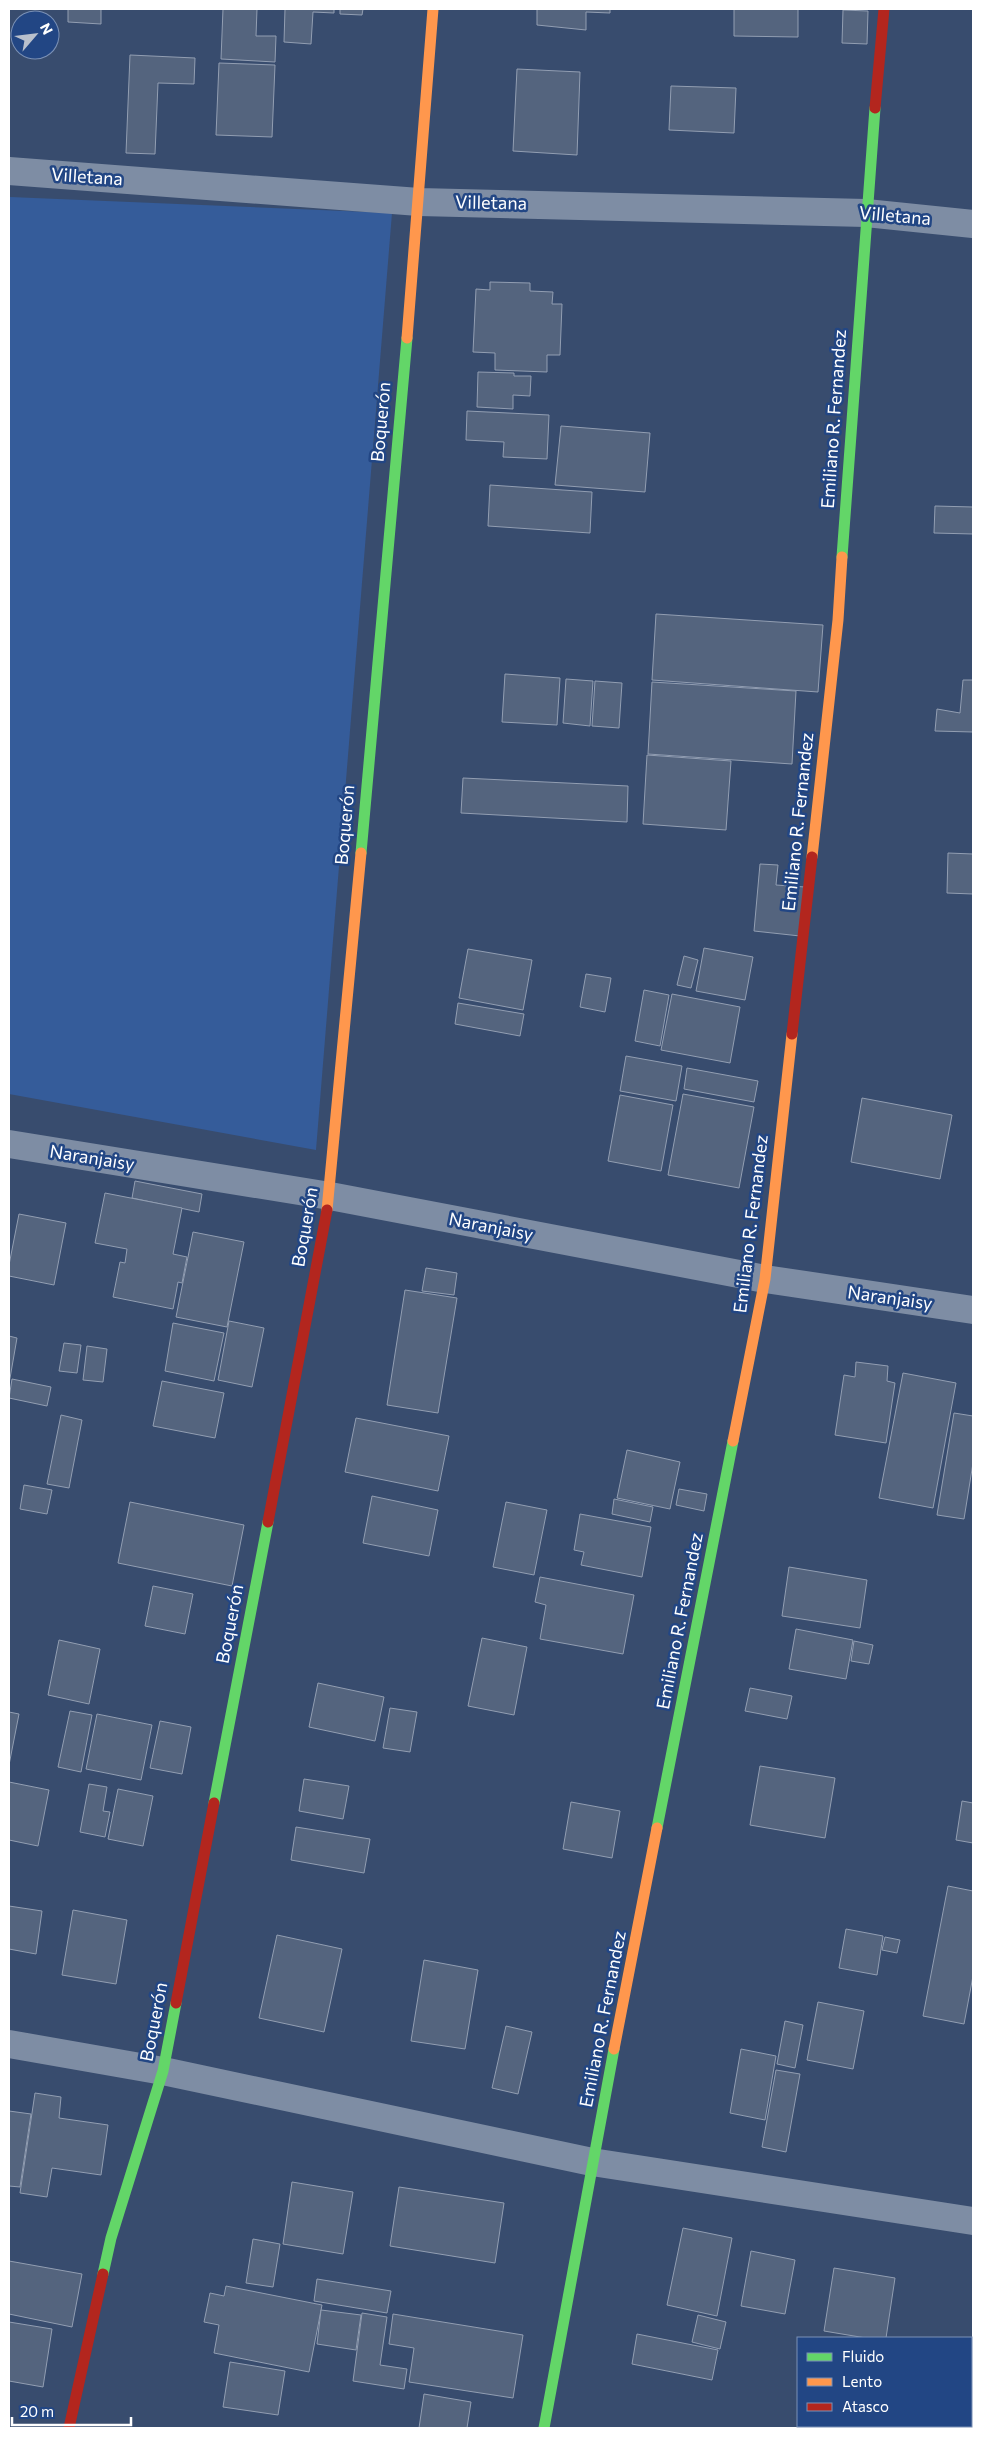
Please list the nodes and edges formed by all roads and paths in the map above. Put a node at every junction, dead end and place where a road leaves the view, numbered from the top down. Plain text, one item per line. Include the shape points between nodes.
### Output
1 (434, 9) edge
2 (884, 9) edge
3 (9, 171) edge
4 (419, 202) junction
5 (866, 213) junction
6 (973, 224) edge
7 (9, 1144) edge
8 (330, 1196) junction
9 (765, 1279) junction
10 (973, 1310) edge
11 (9, 2044) edge
12 (162, 2071) junction
13 (592, 2162) junction
14 (973, 2222) edge
15 (69, 2428) edge
16 (544, 2428) edge

1 - 4 street, Boquerón
2 - 5 street, Emiliano R. Fernandez
3 - 4 street, Villetana
4 - 5 street, Villetana
4 - 8 street, Boquerón
5 - 6 street, Villetana
5 - 9 street, Emiliano R. Fernandez via 838,620
7 - 8 street, Naranjaisy
8 - 9 street, Naranjaisy
8 - 12 street, Boquerón
9 - 10 street, Naranjaisy
9 - 13 street, Emiliano R. Fernandez
11 - 12 street
12 - 13 street
12 - 15 street, Boquerón via 111,2238
13 - 14 street
13 - 16 street, Emiliano R. Fernandez

